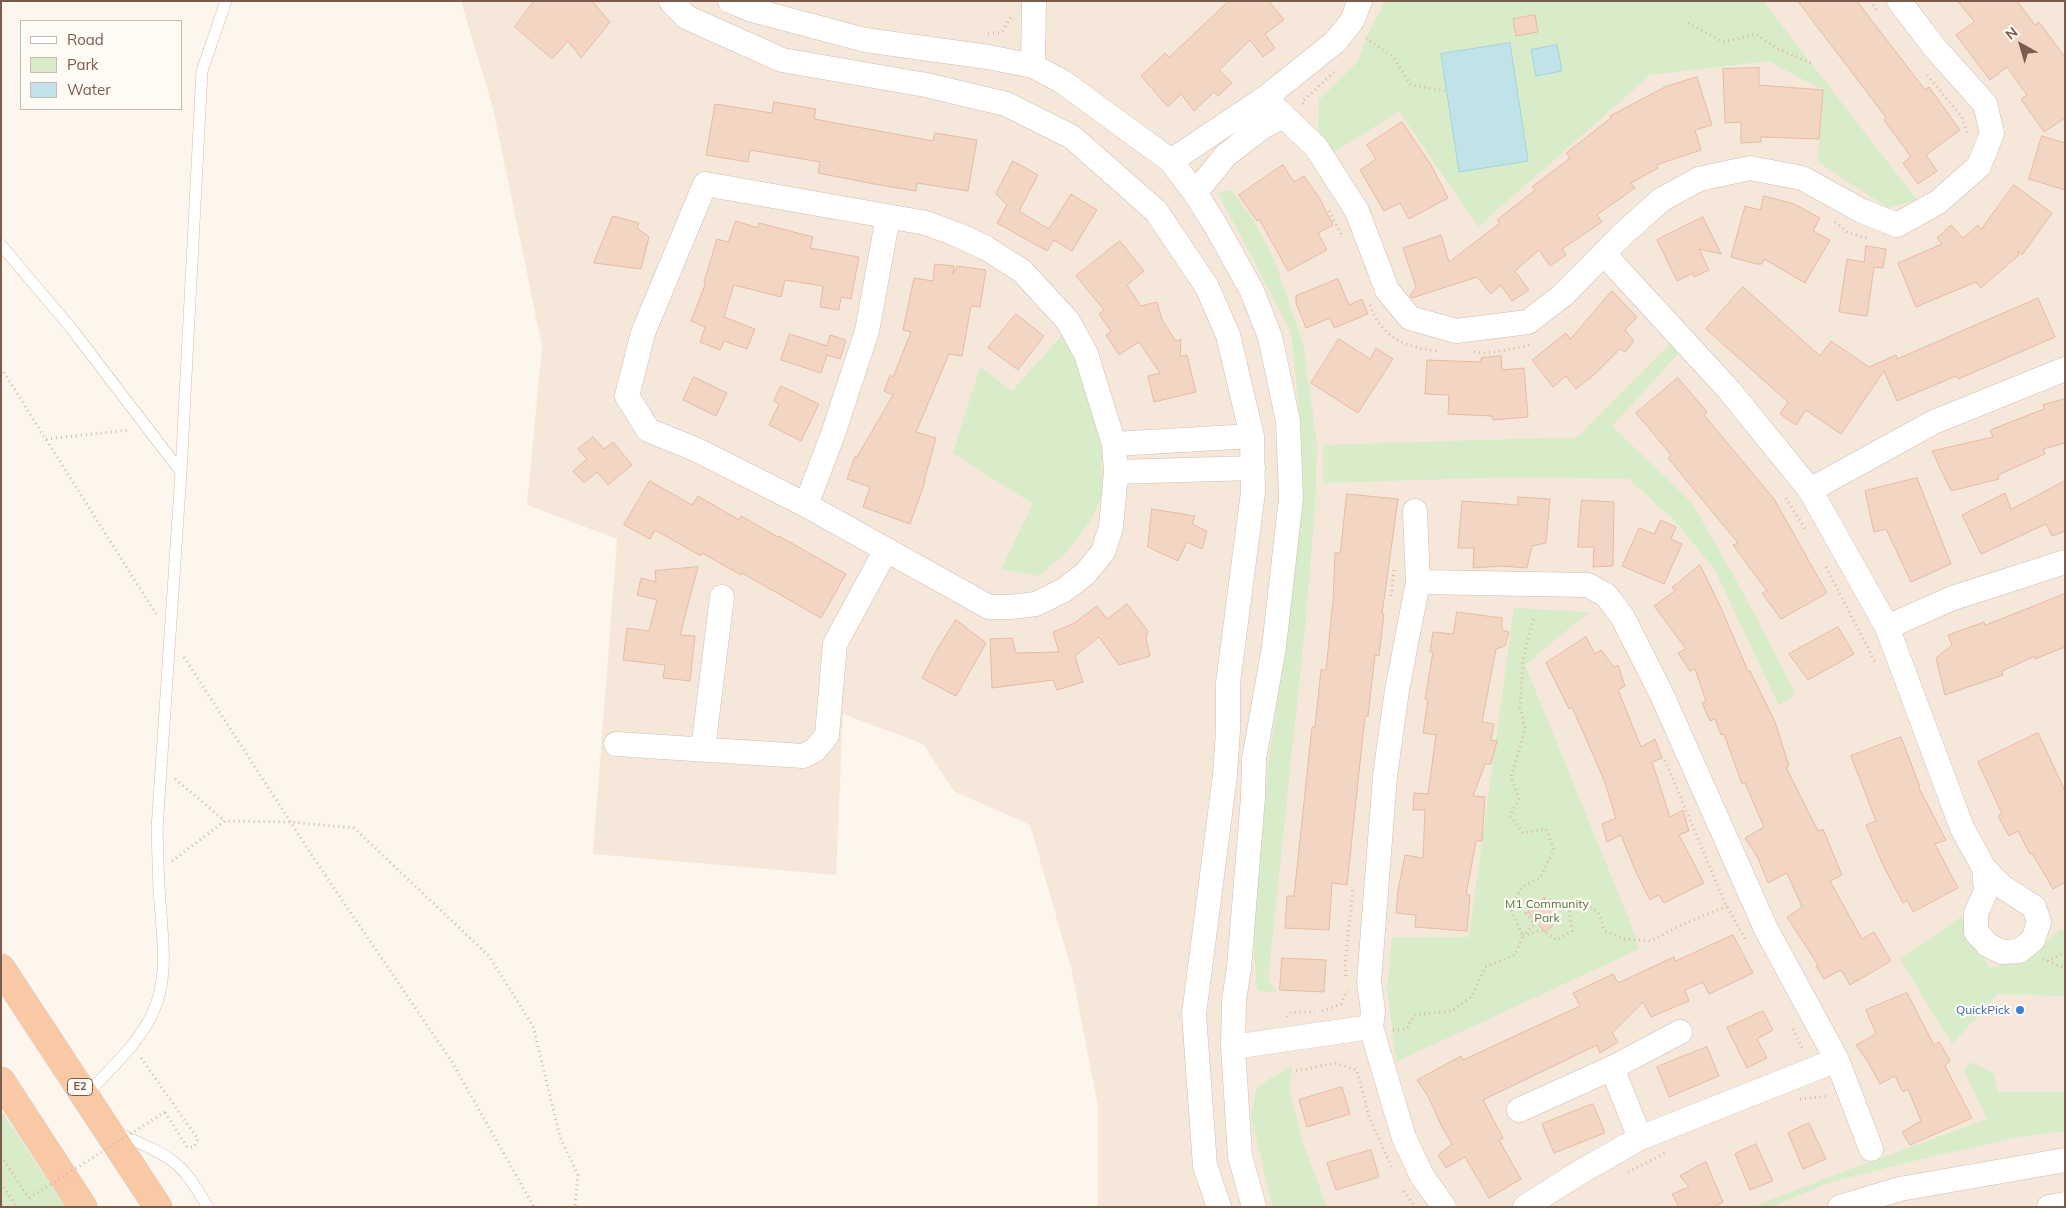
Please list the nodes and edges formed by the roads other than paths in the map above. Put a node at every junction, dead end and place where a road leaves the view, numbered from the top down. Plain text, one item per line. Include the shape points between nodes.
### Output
1 (226, 1) edge
2 (730, 1) edge
3 (1360, 1) edge
4 (1899, 1) edge
5 (682, 6) edge
6 (1024, 6) edge
7 (1033, 66) junction
8 (1265, 98) junction
9 (1283, 116) junction
10 (1171, 161) junction
11 (1194, 193) junction
12 (888, 217) junction
13 (1, 245) edge
14 (1604, 254) junction
15 (2065, 369) edge
16 (1252, 436) junction
17 (1114, 444) junction
18 (1254, 468) junction
19 (181, 472) junction
20 (1116, 472) junction
21 (1810, 490) junction
22 (806, 505) junction
23 (1415, 511) dead end
24 (886, 550) junction
25 (2065, 562) edge
26 (1418, 582) junction
27 (722, 597) dead end
28 (1887, 627) junction
29 (616, 744) dead end
30 (703, 749) junction
31 (1225, 775) junction
32 (1254, 776) junction
33 (1984, 868) dead end
34 (1, 968) edge
35 (1381, 1028) junction
36 (1680, 1032) dead end
37 (1232, 1047) junction
38 (1837, 1060) junction
39 (1612, 1068) junction
40 (1, 1081) edge
41 (86, 1095) junction
42 (1519, 1110) dead end
43 (108, 1130) junction
44 (1640, 1138) junction
45 (1871, 1149) dead end
46 (2065, 1160) edge
47 (2065, 1204) edge
48 (83, 1207) edge
49 (158, 1207) edge
50 (208, 1207) edge
51 (1219, 1207) edge
52 (1254, 1207) edge
53 (1444, 1207) edge
54 (1525, 1207) edge
55 (1840, 1207) edge
56 (2049, 1207) edge

1 - 19 lane via 202,71
2 - 7 street via 752,10 865,40
3 - 8 street via 1352,21 1335,42
4 - 14 street via 1985,104 1992,133 1979,166 1938,202 1897,225 1862,211 1802,178 1750,168 1699,179 1661,200
5 - 16 street via 782,60 926,85 1006,104 1072,137 1156,211 1207,287 1228,335
6 - 7 street
7 - 10 street via 1063,82
8 - 9 street
8 - 10 street
9 - 11 street via 1226,155
9 - 14 street via 1316,147 1352,203 1387,290 1410,318 1456,330 1528,322
10 - 11 street
11 - 32 street via 1252,291 1270,337 1288,421 1291,498 1274,647 1255,747
12 - 17 street via 926,222 958,234 1022,271 1068,321 1086,354
12 - 22 street via 867,331
12 - 22 street via 705,184 644,333 627,396 648,430 697,450
13 - 19 lane via 71,328
14 - 21 street via 1729,390
15 - 21 street via 1934,422
16 - 17 street
16 - 18 street
17 - 20 street
18 - 20 street
18 - 31 street via 1228,684
19 - 41 lane via 157,829 165,968 160,997 148,1023
20 - 24 street via 1111,527 1103,552 1085,574 1064,590 1036,604 989,606
21 - 28 street
22 - 24 street
23 - 26 street
24 - 30 street via 835,644 827,735 816,750 803,756
25 - 28 street via 1953,598
26 - 35 street via 1397,690 1385,776 1370,982 1373,1011
26 - 38 street via 1588,585 1606,595 1622,616 1662,695 1766,929
27 - 30 street
28 - 33 street via 1962,828
29 - 30 street
31 - 32 street
31 - 51 street via 1194,1014 1205,1166
32 - 37 street
34 - 41 highway, E2
35 - 37 street
35 - 53 street via 1404,1138 1422,1176
36 - 39 street
37 - 52 street via 1240,1156
38 - 44 street
38 - 45 street
39 - 42 street
39 - 44 street
40 - 48 highway
41 - 43 highway, E2
43 - 49 highway, E2
43 - 50 lane via 159,1152 175,1163 190,1178
44 - 54 street
46 - 55 street via 1900,1189
47 - 56 street

